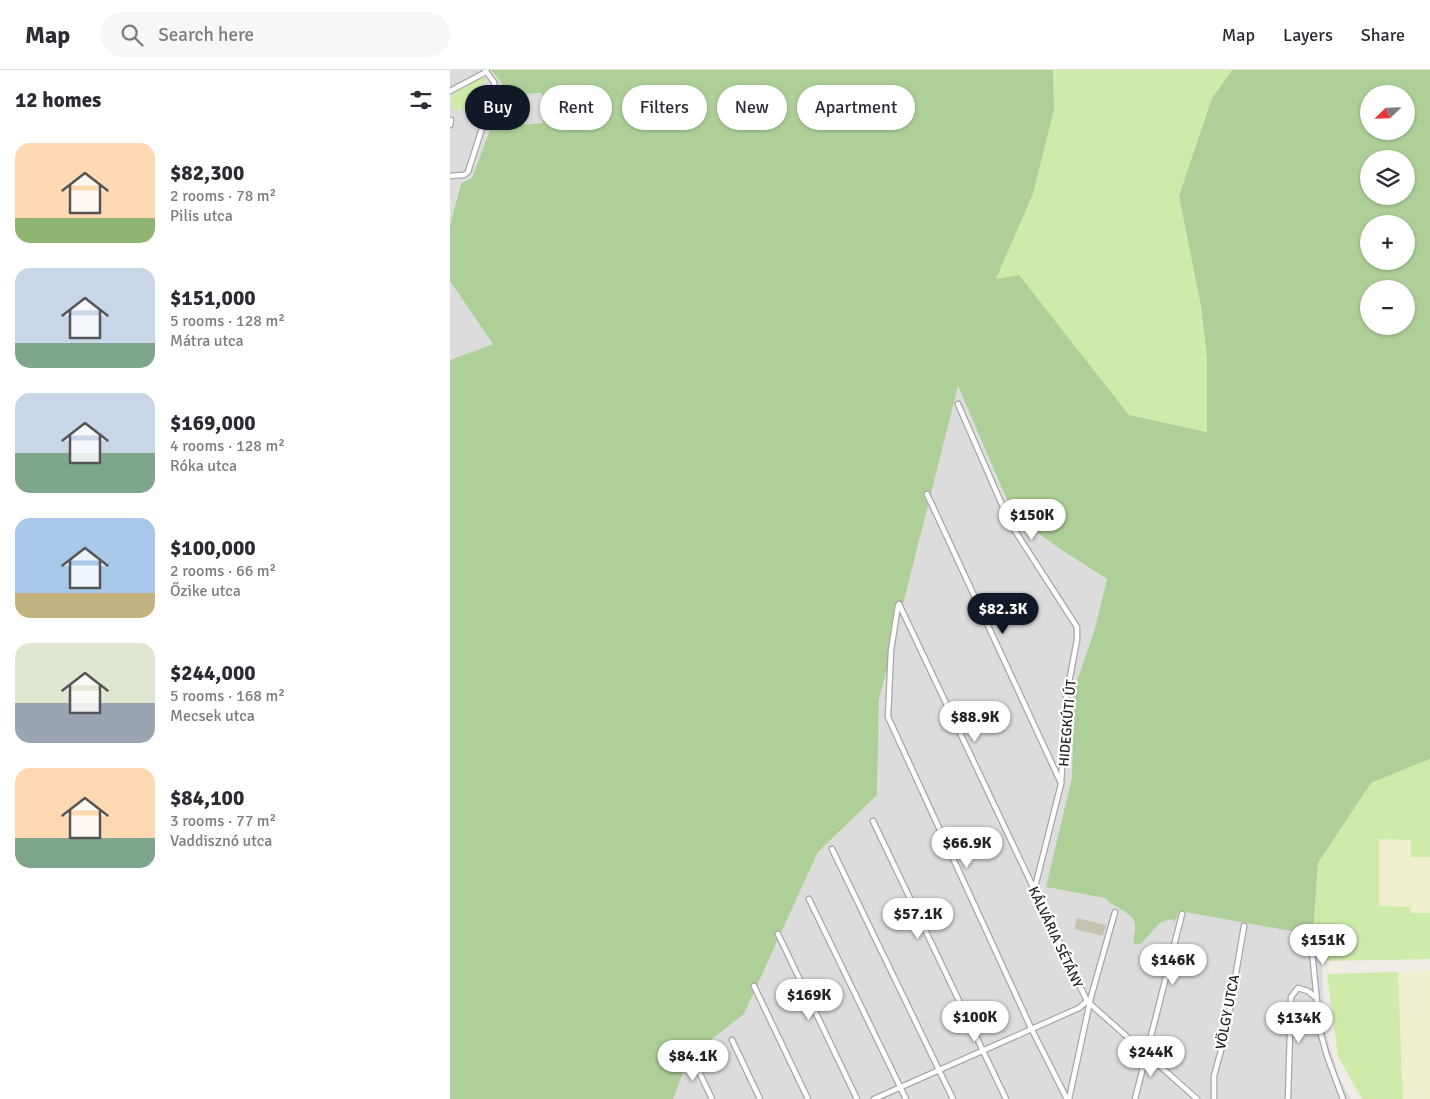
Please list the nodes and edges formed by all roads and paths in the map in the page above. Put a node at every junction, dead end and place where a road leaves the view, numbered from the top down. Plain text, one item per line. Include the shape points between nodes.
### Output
1 (485, 71) edge
2 (450, 91) edge
3 (450, 176) edge
4 (958, 404) dead end
5 (927, 494) dead end
6 (1061, 784) junction
7 (873, 821) dead end
8 (832, 849) dead end
9 (1034, 890) junction
10 (809, 899) dead end
11 (1115, 912) dead end
12 (1182, 914) dead end
13 (1244, 926) dead end
14 (778, 934) dead end
15 (1308, 943) dead end
16 (754, 986) dead end
17 (1315, 997) junction
18 (1089, 1003) junction
19 (1030, 1028) junction
20 (732, 1040) dead end
21 (982, 1050) junction
22 (1146, 1053) junction
23 (692, 1056) dead end
24 (939, 1069) junction
25 (901, 1087) junction
26 (712, 1099) edge
27 (760, 1099) edge
28 (808, 1099) edge
29 (857, 1099) edge
30 (874, 1099) edge
31 (906, 1099) edge
32 (953, 1099) edge
33 (1006, 1099) edge
34 (1068, 1099) edge
35 (1135, 1099) edge
36 (1197, 1099) edge
37 (1214, 1099) edge
38 (1288, 1099) edge
39 (1343, 1099) edge

1 - 2 street
1 - 3 street via 494,82 494,94 468,172
4 - 6 street, HIDEGKÚTI ÚT via 1010,523 1077,627 1066,698
5 - 6 street
6 - 9 street, HIDEGKÚTI ÚT
7 - 21 street
8 - 24 street
9 - 18 street, KÁLVÁRIA SÉTÁNY
9 - 19 street, KÁLVÁRIA SÉTÁNY via 898,604 891,650 888,717
10 - 25 street
11 - 18 street
12 - 22 street
13 - 37 street, VÖLGY UTCA via 1226,1032 1214,1076
14 - 29 street
15 - 17 street via 1313,962
16 - 28 street
17 - 38 street via 1302,988 1294,991 1291,997
17 - 39 street via 1327,1056
18 - 19 street
18 - 22 street, KÁLVÁRIA SÉTÁNY
18 - 34 street
19 - 21 street
19 - 34 street
20 - 27 street
21 - 24 street
21 - 33 street
22 - 35 street
22 - 36 street, KÁLVÁRIA SÉTÁNY
23 - 26 street
24 - 25 street
24 - 32 street
25 - 30 street
25 - 31 street

